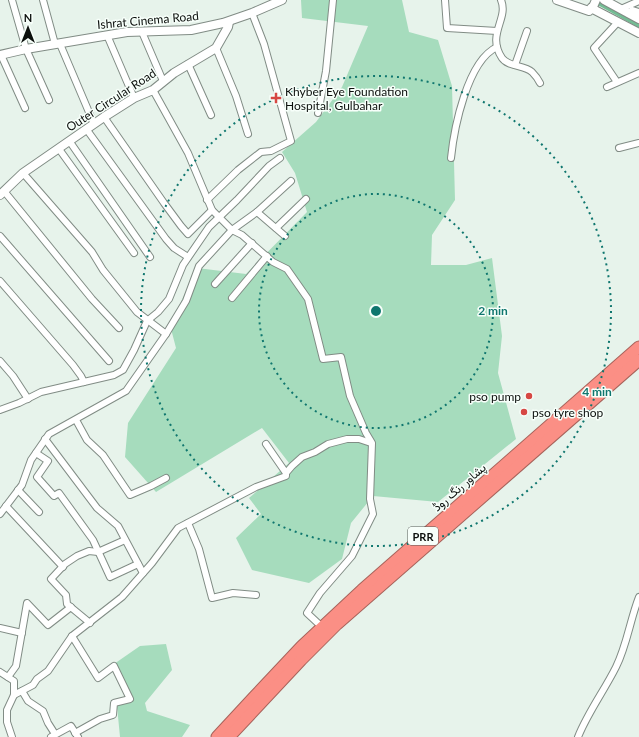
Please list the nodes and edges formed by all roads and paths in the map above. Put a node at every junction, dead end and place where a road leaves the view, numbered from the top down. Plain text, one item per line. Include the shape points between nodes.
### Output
1 (12, 0) edge
2 (42, 0) edge
3 (282, 0) edge
4 (333, 0) edge
5 (445, 0) edge
6 (501, 0) edge
7 (557, 0) edge
8 (604, 0) edge
9 (639, 1) edge
10 (594, 5) edge
11 (621, 9) junction
12 (639, 12) edge
13 (252, 13) junction
14 (629, 14) junction
15 (639, 19) edge
16 (228, 22) junction
17 (618, 22) junction
18 (497, 31) junction
19 (526, 31) dead end
20 (142, 32) junction
21 (639, 33) edge
22 (107, 35) junction
23 (58, 44) junction
24 (497, 47) junction
25 (216, 48) junction
26 (26, 49) junction
27 (1, 55) edge
28 (188, 64) junction
29 (515, 65) junction
30 (639, 73) edge
31 (163, 81) junction
32 (617, 82) junction
33 (540, 83) dead end
34 (607, 87) dead end
35 (153, 90) junction
36 (134, 98) junction
37 (49, 100) dead end
38 (25, 108) dead end
39 (318, 113) dead end
40 (211, 115) dead end
41 (104, 117) junction
42 (91, 127) junction
43 (248, 134) dead end
44 (70, 142) junction
45 (639, 143) edge
46 (619, 148) dead end
47 (59, 149) junction
48 (280, 158) dead end
49 (450, 158) dead end
50 (23, 173) junction
51 (291, 180) dead end
52 (2, 193) edge
53 (306, 199) dead end
54 (207, 200) junction
55 (212, 210) junction
56 (257, 212) junction
57 (218, 217) junction
58 (276, 228) junction
59 (232, 230) junction
60 (0, 236) edge
61 (285, 236) dead end
62 (252, 243) junction
63 (134, 253) dead end
64 (150, 256) dead end
65 (267, 256) junction
66 (188, 257) junction
67 (0, 281) edge
68 (215, 284) dead end
69 (232, 298) dead end
70 (148, 321) junction
71 (119, 328) dead end
72 (166, 334) junction
73 (639, 347) edge
74 (109, 360) dead end
75 (639, 360) edge
76 (0, 361) edge
77 (84, 382) junction
78 (28, 398) junction
79 (0, 410) edge
80 (76, 420) junction
81 (45, 439) junction
82 (372, 443) junction
83 (266, 444) dead end
84 (36, 453) junction
85 (286, 473) junction
86 (166, 478) dead end
87 (18, 490) junction
88 (6, 506) junction
89 (39, 512) dead end
90 (0, 514) edge
91 (188, 522) junction
92 (125, 540) junction
93 (98, 552) junction
94 (138, 564) junction
95 (63, 567) junction
96 (143, 573) junction
97 (256, 595) dead end
98 (639, 598) edge
99 (71, 607) junction
100 (90, 623) junction
101 (322, 627) junction
102 (0, 628) edge
103 (22, 633) junction
104 (72, 636) junction
105 (0, 672) edge
106 (8, 677) junction
107 (22, 691) junction
108 (14, 695) junction
109 (76, 735) edge
110 (53, 736) edge
111 (12, 737) edge
112 (217, 737) edge
113 (229, 737) edge
114 (578, 737) edge

1 - 26 street
2 - 23 street
3 - 13 main road, Ishrat Cinema Road
4 - 39 street via 326,71
5 - 18 street via 447,28
6 - 18 street via 504,10
7 - 10 main road via 589,11
8 - 11 main road
9 - 11 street
10 - 17 main road
11 - 14 main road
12 - 14 street via 632,10
13 - 16 main road, Ishrat Cinema Road
13 - 54 street via 264,44 291,142 271,151 261,152
14 - 15 main road
16 - 20 main road, Ishrat Cinema Road via 191,30
16 - 25 main road via 228,27
17 - 21 main road
17 - 32 street via 594,48
18 - 24 street
19 - 29 street
20 - 22 main road, Ishrat Cinema Road
20 - 31 street
22 - 23 main road, Ishrat Cinema Road
22 - 36 street
23 - 26 main road, Ishrat Cinema Road
23 - 42 street
24 - 29 street via 505,61
24 - 49 street via 480,62 466,91
25 - 28 main road, Outer Circular Road
25 - 43 street via 236,96
26 - 27 main road, Ishrat Cinema Road
26 - 37 street
27 - 38 street
28 - 31 main road, Outer Circular Road
28 - 40 street
29 - 33 street via 531,71
30 - 32 street
31 - 35 main road, Outer Circular Road
32 - 34 street
35 - 36 main road, Outer Circular Road
35 - 54 street via 188,153
36 - 41 main road, Outer Circular Road
41 - 42 main road, Outer Circular Road
41 - 55 street via 188,234
42 - 44 main road, Outer Circular Road
42 - 66 street via 166,239
44 - 47 main road, Outer Circular Road
44 - 64 street
45 - 46 street
47 - 50 main road, Outer Circular Road
47 - 63 street
48 - 57 street
50 - 52 main road, Outer Circular Road
50 - 70 street via 92,252 123,296
51 - 56 street
52 - 71 street
53 - 58 street
54 - 55 street
55 - 57 street
56 - 58 street
56 - 59 street
57 - 59 street
57 - 66 street
58 - 61 street
59 - 62 street
59 - 72 street via 199,266 186,301
60 - 74 street
62 - 65 street
62 - 68 street
65 - 69 street
65 - 82 street via 287,269 308,299 323,359 341,357 350,396
66 - 70 street via 169,299
67 - 77 street via 73,365
70 - 72 street
70 - 77 street via 123,370 114,375
72 - 80 street via 126,391
73 - 101 highway, پشاور رنگ روڈ / PRR
75 - 113 highway, پشاور رنگ روڈ / PRR via 337,624
76 - 78 street
77 - 78 street
78 - 79 street
80 - 81 street via 49,434
80 - 86 street via 87,440 103,455 130,495
81 - 84 street
81 - 92 street via 97,508 118,526
82 - 85 street via 347,439 328,444 302,457
82 - 101 street via 370,499 373,514 352,556 320,593 307,613
83 - 85 street
84 - 87 street
84 - 93 street via 48,461 37,477 54,496 59,493 93,540
85 - 91 street via 286,476 256,487
87 - 88 street
87 - 89 street
88 - 90 street
88 - 95 street
91 - 96 street via 178,528
91 - 97 street via 199,549 212,598 233,593
92 - 93 street
92 - 94 street
93 - 94 street via 110,577
93 - 95 street via 89,550
94 - 96 street
95 - 99 street via 51,578 66,595 67,604
96 - 100 street via 122,597
98 - 114 street via 616,667
99 - 100 street
99 - 103 street via 48,625 27,603
100 - 104 street
101 - 112 highway, پشاور رنگ روڈ / PRR
102 - 103 street
103 - 106 street via 16,666
104 - 107 street via 48,671
104 - 109 street via 98,678 114,666 130,699 114,703 113,715 100,719
105 - 106 street
106 - 108 street via 14,681
107 - 108 street
107 - 110 street via 28,701 44,711
108 - 111 street via 7,710 7,722
109 - 110 street via 71,726

